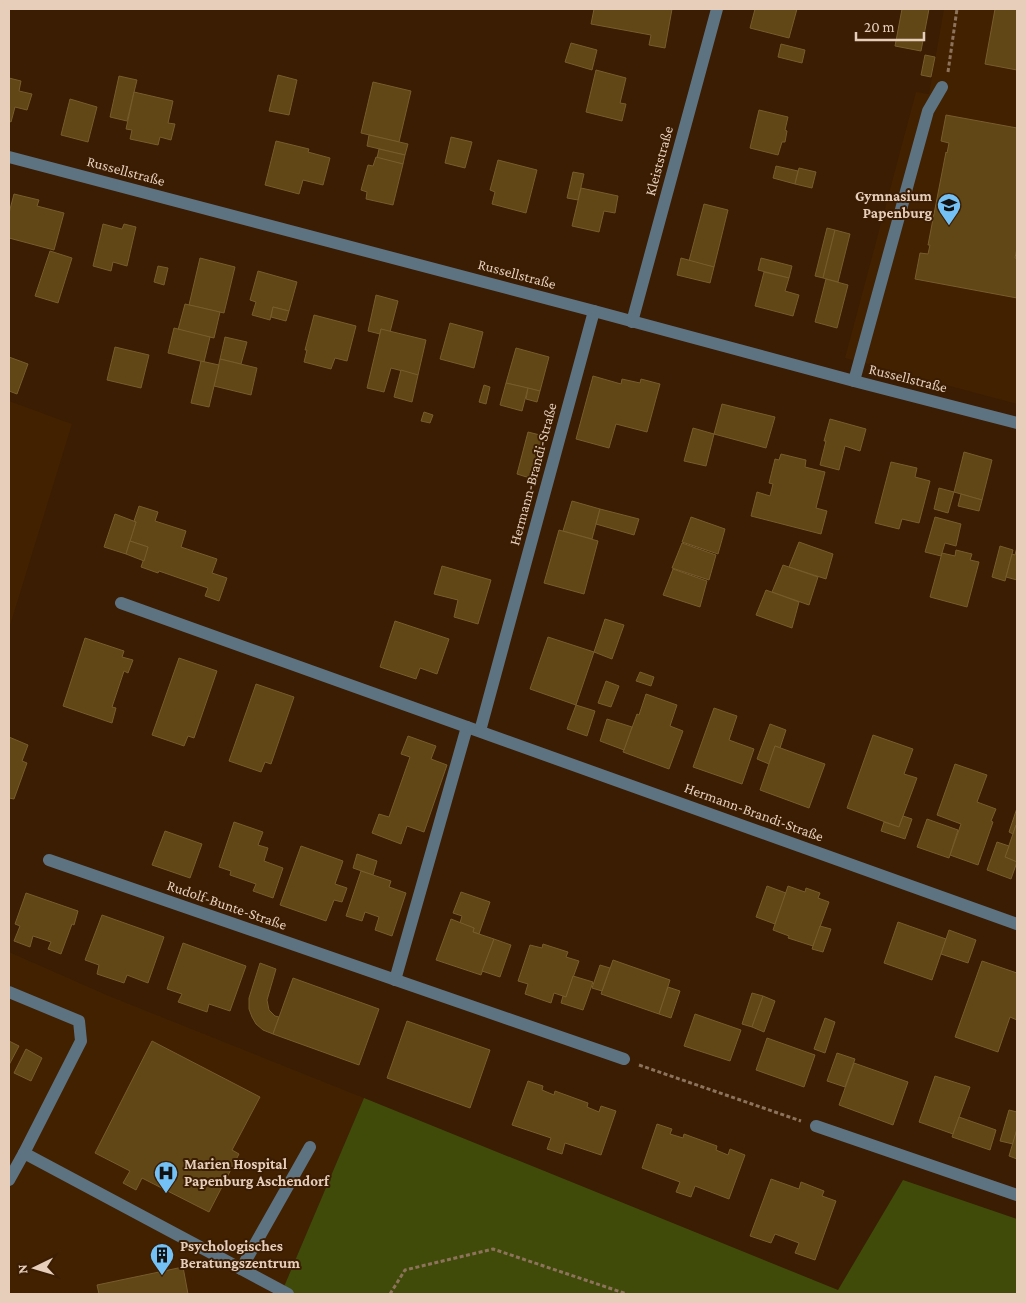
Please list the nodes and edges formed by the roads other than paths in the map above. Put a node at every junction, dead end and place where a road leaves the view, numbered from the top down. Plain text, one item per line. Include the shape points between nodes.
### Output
1 (717, 9) edge
2 (942, 87) road end
3 (9, 157) edge
4 (594, 311) junction
5 (632, 322) junction
6 (854, 381) junction
7 (1017, 423) edge
8 (121, 603) dead end
9 (474, 729) junction
10 (49, 860) dead end
11 (1017, 924) edge
12 (395, 980) junction
13 (9, 992) edge
14 (624, 1059) road end
15 (816, 1126) road end
16 (310, 1147) dead end
17 (24, 1154) junction
18 (9, 1180) edge
19 (1017, 1195) edge
20 (241, 1269) junction
21 (288, 1294) edge

1 - 5 street, Kleiststraße
2 - 6 street via 928,111
3 - 4 street, Russellstraße
4 - 5 street, Russellstraße
4 - 9 street, Hermann-Brandi-Straße
5 - 6 street, Russellstraße
6 - 7 street, Russellstraße
8 - 9 street, Hermann-Brandi-Straße
9 - 11 street, Hermann-Brandi-Straße
9 - 12 street
10 - 12 street, Rudolf-Bunte-Straße
12 - 14 street, Rudolf-Bunte-Straße
13 - 17 street via 79,1021 81,1040
15 - 19 street
16 - 20 street
17 - 18 street
17 - 20 street
20 - 21 street

